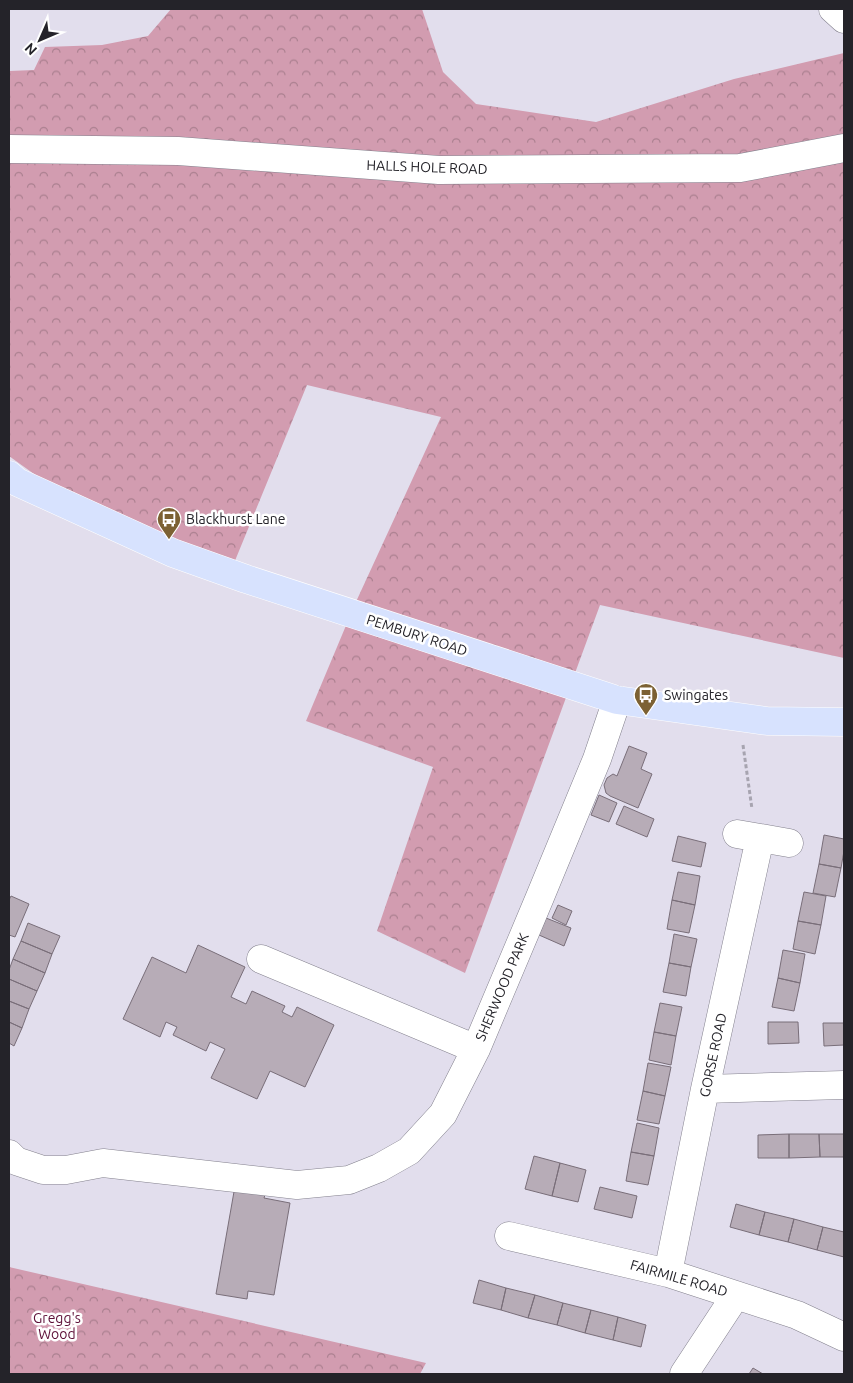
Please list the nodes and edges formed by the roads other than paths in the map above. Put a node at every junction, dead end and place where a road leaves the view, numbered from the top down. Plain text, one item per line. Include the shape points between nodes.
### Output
1 (834, 9) edge
2 (844, 19) edge
3 (844, 148) edge
4 (9, 149) edge
5 (9, 475) edge
6 (617, 700) junction
7 (844, 722) edge
8 (789, 843) dead end
9 (261, 959) dead end
10 (476, 1049) junction
11 (844, 1085) edge
12 (705, 1089) junction
13 (9, 1154) edge
14 (509, 1236) dead end
15 (668, 1273) junction
16 (736, 1294) junction
17 (844, 1337) edge
18 (684, 1374) edge

1 - 2 street
3 - 4 street, HALLS HOLE ROAD via 740,168 439,170 178,151
5 - 6 main road, PEMBURY ROAD via 17,482 173,553
6 - 7 main road, PEMBURY ROAD via 767,721
6 - 10 street, SHERWOOD PARK via 559,851
8 - 12 street, GORSE ROAD via 749,836
9 - 10 street
10 - 13 street, SHERWOOD PARK via 443,1114 409,1151 349,1180 297,1185 103,1163 66,1170 43,1170 16,1161
11 - 12 street
12 - 15 street, GORSE ROAD
14 - 15 street, FAIRMILE ROAD
15 - 16 street, FAIRMILE ROAD
16 - 17 street, FAIRMILE ROAD via 797,1315
16 - 18 street

